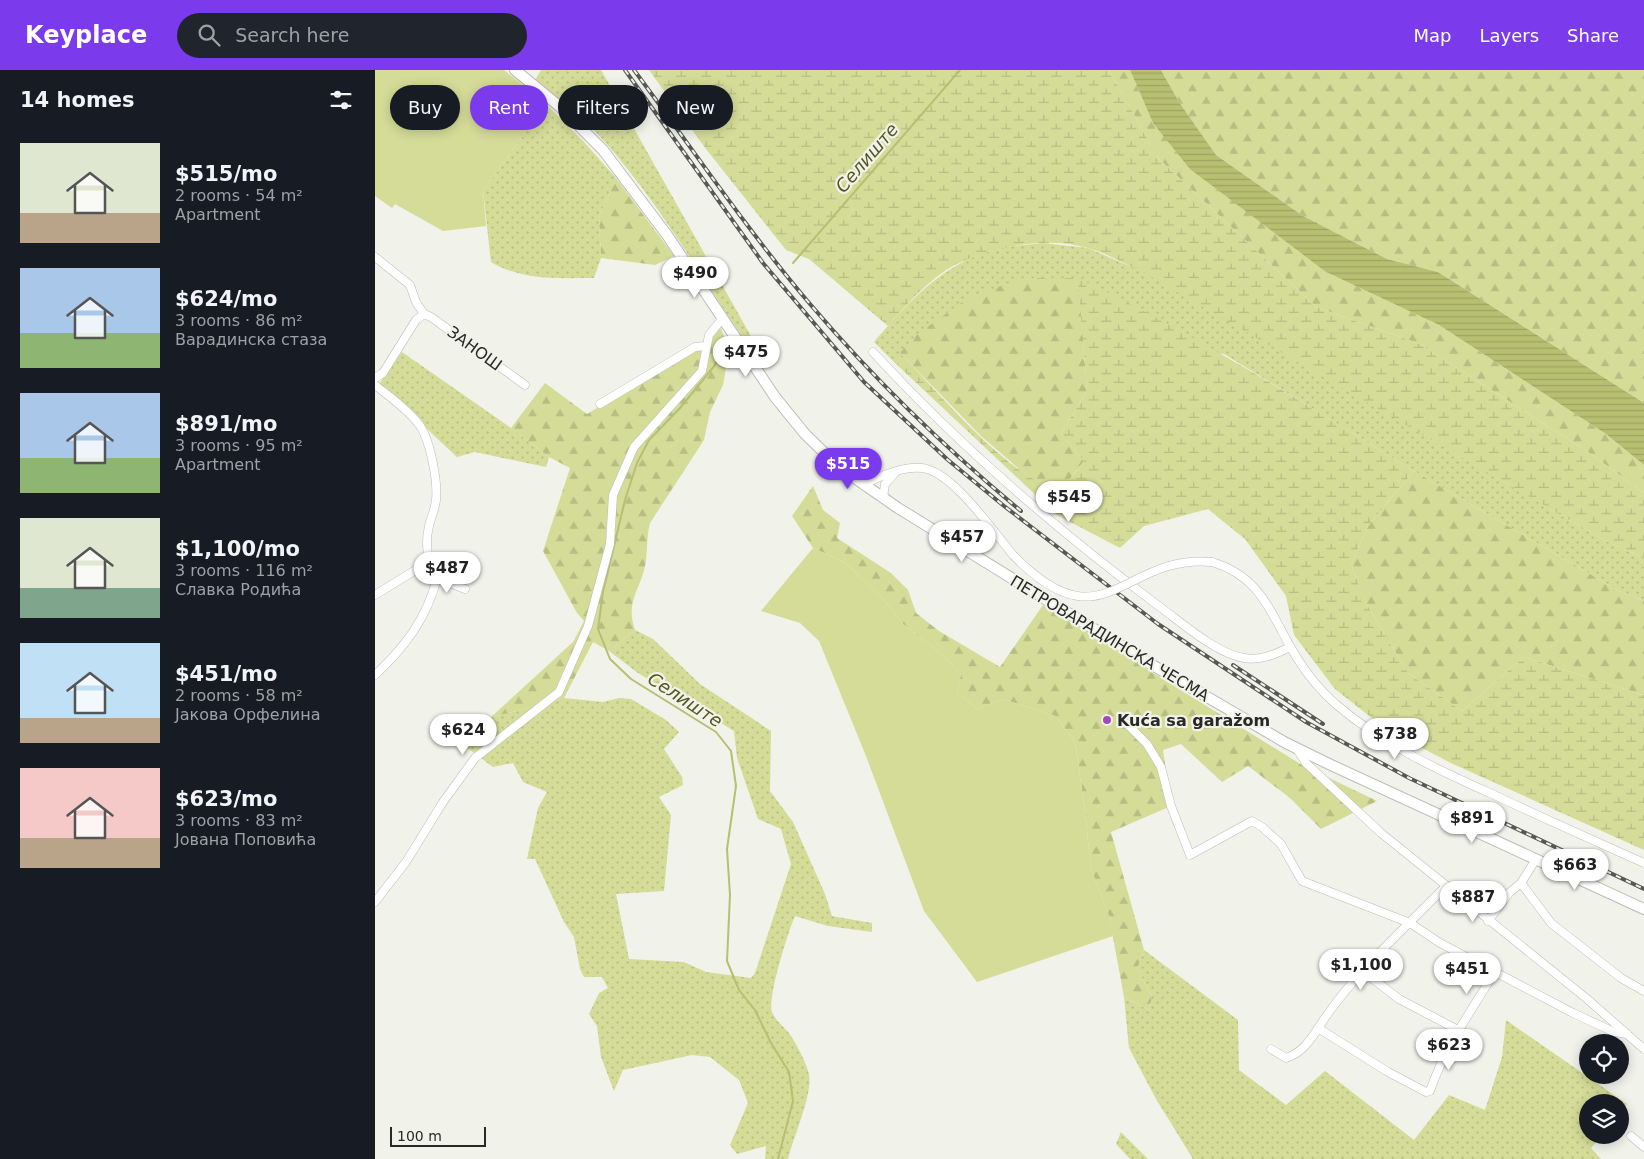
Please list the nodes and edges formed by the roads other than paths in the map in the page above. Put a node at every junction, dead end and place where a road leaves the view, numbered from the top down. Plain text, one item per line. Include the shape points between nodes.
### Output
1 (515, 70) edge
2 (375, 257) edge
3 (424, 314) junction
4 (723, 319) junction
5 (706, 346) junction
6 (873, 352) dead end
7 (375, 378) edge
8 (375, 385) edge
9 (525, 385) dead end
10 (600, 404) dead end
11 (897, 471) junction
12 (863, 485) junction
13 (883, 498) junction
14 (430, 561) junction
15 (437, 578) junction
16 (465, 589) dead end
17 (375, 595) edge
18 (1290, 647) junction
19 (375, 675) edge
20 (1127, 724) dead end
21 (1297, 749) junction
22 (1536, 859) junction
23 (1644, 863) edge
24 (1521, 883) junction
25 (1446, 886) junction
26 (375, 902) edge
27 (1644, 909) edge
28 (1488, 921) junction
29 (1410, 923) junction
30 (1364, 972) junction
31 (1495, 972) junction
32 (1644, 991) edge
33 (1318, 1028) junction
34 (1457, 1030) junction
35 (1627, 1034) joint
36 (1629, 1036) edge
37 (1644, 1049) edge
38 (1271, 1050) dead end
39 (1631, 1136) dead end
40 (1644, 1147) edge

1 - 4 main road, ПЕТРОВАРАДИНСКА ЧЕСМА via 559,106 603,150 667,235
2 - 3 street via 410,285
3 - 7 street via 416,320 383,373
3 - 9 street, ЗАНОШ
4 - 5 street via 709,334
4 - 12 main road, ПЕТРОВАРАДИНСКА ЧЕСМА via 757,373 805,434
5 - 10 street via 695,347
5 - 26 street via 703,372 634,447 616,487 610,544 583,638 559,692 475,758 406,862
6 - 18 street via 1024,500 1186,626 1221,649 1242,658 1260,659
8 - 14 street via 419,425 429,450 435,472 436,500 429,526
11 - 12 street
11 - 13 street via 885,484
11 - 18 street, bridge via 923,468 945,477 1013,555 1043,583 1072,596 1105,594 1175,564 1212,562 1234,570 1255,587
12 - 13 main road, ПЕТРОВАРАДИНСКА ЧЕСМА
13 - 21 main road, ПЕТРОВАРАДИНСКА ЧЕСМА via 1148,662
14 - 15 street
14 - 17 street
15 - 16 street
15 - 19 street via 431,600 415,630 403,648
18 - 23 street via 1306,672 1337,705 1385,741 1467,783
20 - 29 street via 1147,744 1161,767 1171,806 1190,855 1251,821 1281,844 1302,881
21 - 22 main road, ПЕТРОВАРАДИНСКА ЧЕСМА
21 - 25 street via 1306,763 1381,833
22 - 24 street
22 - 27 main road, ПЕТРОВАРАДИНСКА ЧЕСМА
24 - 28 street via 1509,893
24 - 32 street via 1551,923 1621,978
25 - 28 street
25 - 29 street
28 - 35 street
29 - 30 street
29 - 31 street
30 - 33 street via 1336,1002
30 - 34 street via 1399,999
31 - 34 street
31 - 35 street via 1573,1013 1614,1032
33 - 34 street via 1426,1092 1430,1091
33 - 38 street via 1299,1054 1286,1058
36 - 37 street
39 - 40 street

